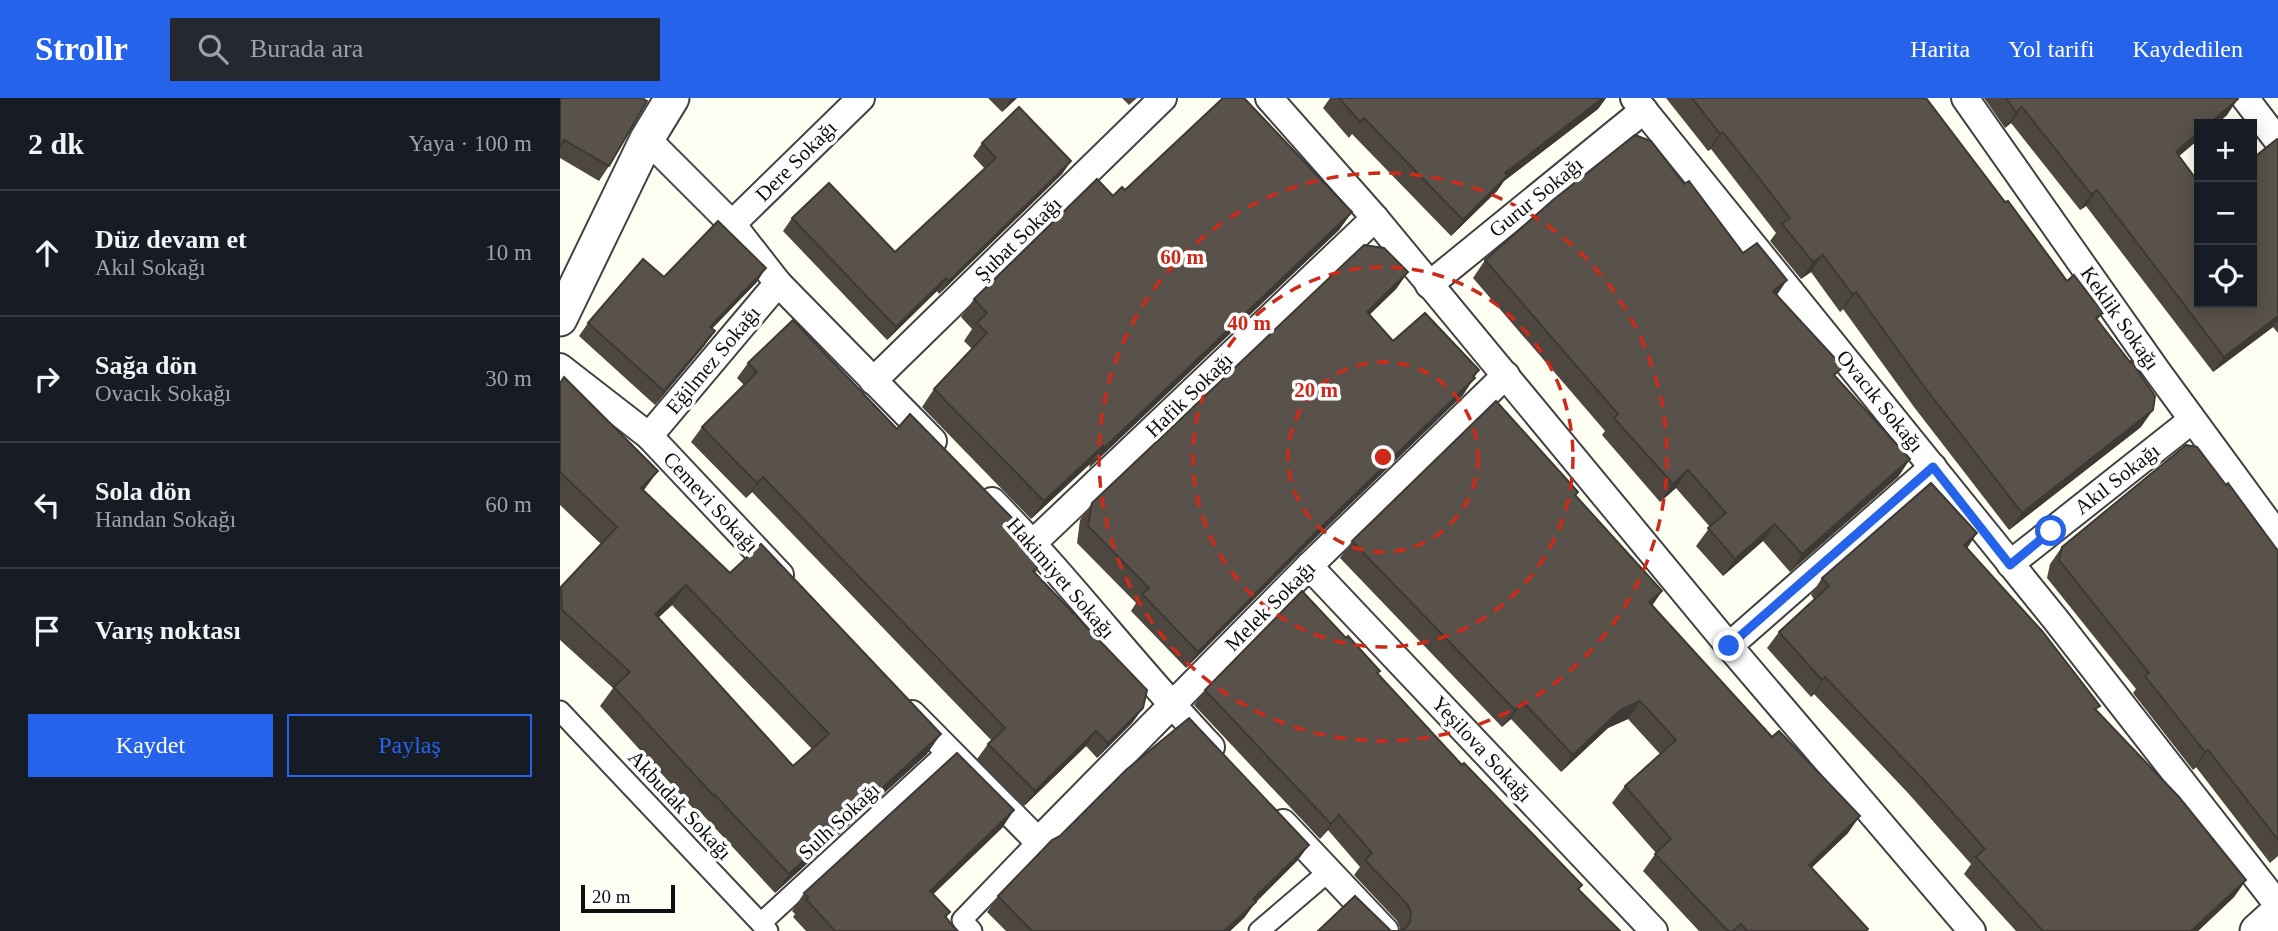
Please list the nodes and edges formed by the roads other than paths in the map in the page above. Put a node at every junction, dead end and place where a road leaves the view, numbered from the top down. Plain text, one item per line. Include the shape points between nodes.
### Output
1 (860, 98) edge
2 (1163, 98) edge
3 (1269, 98) edge
4 (1965, 98) edge
5 (2245, 98) edge
6 (669, 99) edge
7 (1639, 104) edge
8 (647, 139) junction
9 (2278, 141) edge
10 (1375, 218) junction
11 (732, 224) junction
12 (778, 283) junction
13 (1429, 285) junction
14 (563, 303) edge
15 (560, 367) edge
16 (1506, 374) junction
17 (873, 381) junction
18 (2192, 420) junction
19 (649, 436) junction
20 (948, 457) edge
21 (1933, 467) junction
22 (977, 486) edge
23 (2278, 536) edge
24 (1033, 543) junction
25 (2010, 565) junction
26 (1309, 566) junction
27 (798, 594) edge
28 (1729, 646) junction
29 (891, 693) edge
30 (1172, 705) junction
31 (560, 711) edge
32 (947, 752) junction
33 (1227, 764) edge
34 (1264, 803) edge
35 (1038, 841) junction
36 (1328, 872) junction
37 (2278, 905) edge
38 (2278, 912) edge
39 (967, 925) edge
40 (764, 927) edge
41 (1259, 931) edge
42 (1385, 931) edge
43 (1654, 931) edge
44 (1972, 931) edge
45 (2257, 931) edge

1 - 11 street, Dere Sokağı
2 - 17 street, Şubat Sokağı
3 - 10 street
4 - 18 street, Keklik Sokağı
5 - 9 street
6 - 8 street
7 - 13 street, Gurur Sokağı
7 - 21 street, Ovacık Sokağı
8 - 11 street
8 - 14 street
10 - 13 street
10 - 24 street, Hafik Sokağı
11 - 12 street
12 - 17 street
12 - 19 street, Eğilmez Sokağı
13 - 16 street
15 - 19 street, Cemevi Sokağı
16 - 26 street, Melek Sokağı
16 - 28 street
17 - 20 street
18 - 23 street, Keklik Sokağı
18 - 25 street, Akıl Sokağı
19 - 27 street, Cemevi Sokağı
21 - 25 street, Ovacık Sokağı
21 - 28 street
22 - 24 street, Hakimiyet Sokağı
24 - 30 street, Hakimiyet Sokağı
25 - 37 street, Ovacık Sokağı
26 - 30 street, Melek Sokağı
26 - 43 street, Yeşilova Sokağı
28 - 44 street
29 - 32 street
30 - 33 street, Hakimiyet Sokağı
30 - 35 street, Melek Sokağı
31 - 40 street, Akbudak Sokağı
32 - 35 street
32 - 40 street, Sulh Sokağı
34 - 36 street
35 - 39 street
36 - 41 street
36 - 42 street
38 - 45 street

